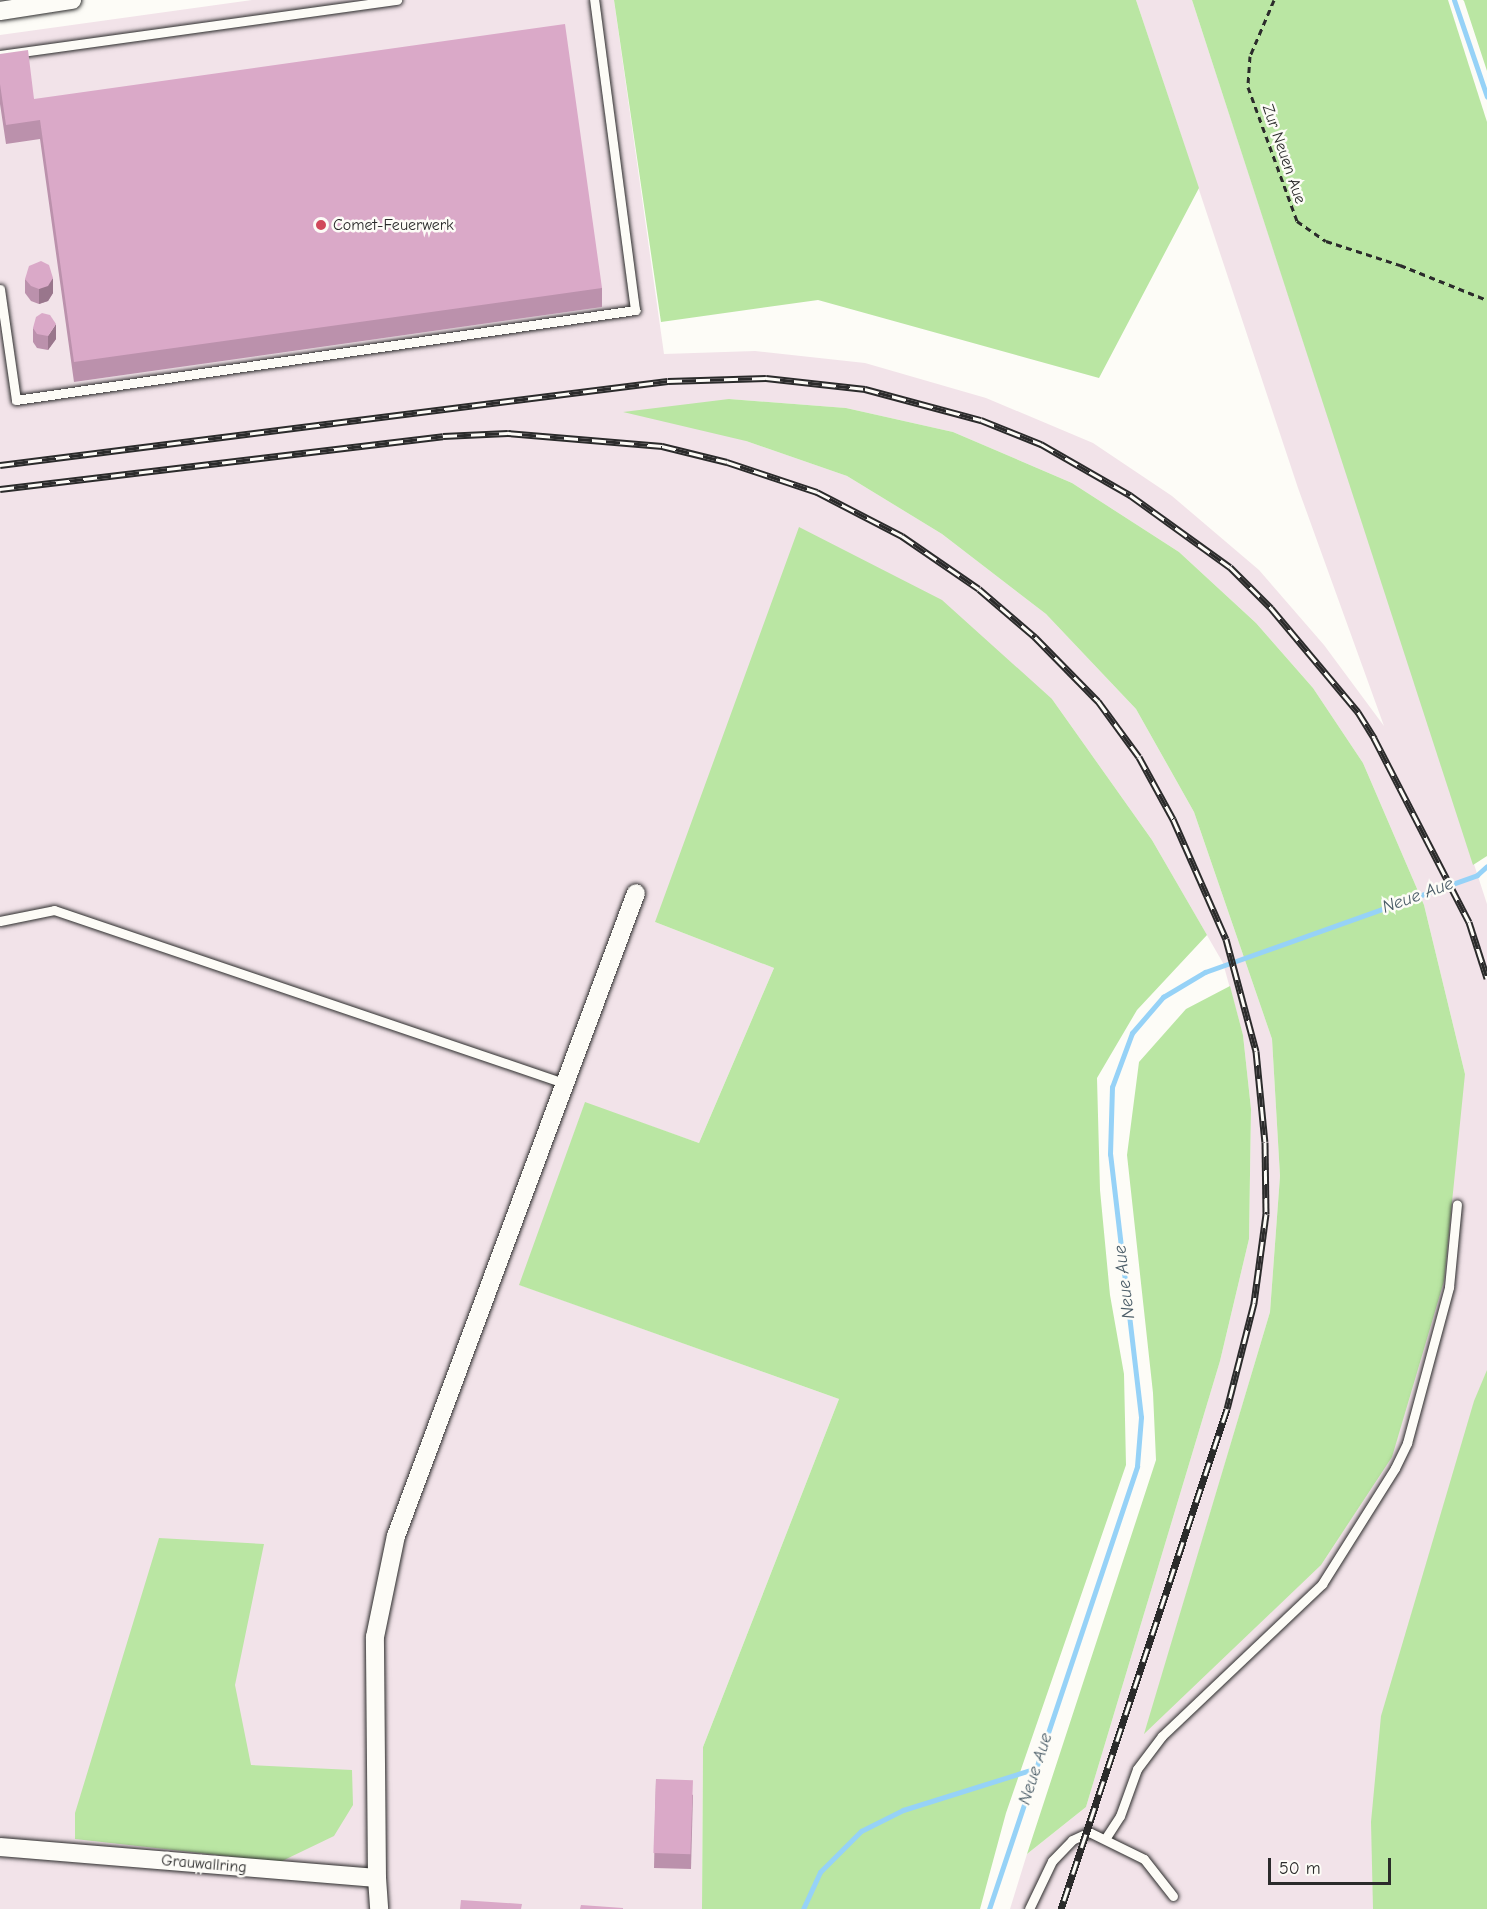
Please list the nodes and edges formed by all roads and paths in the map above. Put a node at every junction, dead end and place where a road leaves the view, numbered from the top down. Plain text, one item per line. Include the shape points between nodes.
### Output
1 (72, 0) edge
2 (397, 0) edge
3 (594, 0) edge
4 (1274, 0) edge
5 (0, 10) edge
6 (0, 55) edge
7 (0, 289) edge
8 (1487, 300) edge
9 (636, 892) dead end
10 (0, 921) edge
11 (564, 1083) junction
12 (1457, 1204) dead end
13 (1105, 1839) junction
14 (0, 1847) edge
15 (377, 1878) junction
16 (1173, 1896) dead end
17 (379, 1909) edge
18 (1029, 1909) edge

1 - 5 street
2 - 6 lane
3 - 7 lane via 635,310 16,400
4 - 8 path, Zur Neuen Aue via 1250,56 1248,87 1297,221 1326,241 1401,265
9 - 11 street
10 - 11 lane via 54,910
11 - 15 street via 396,1536 375,1637
12 - 13 lane via 1449,1287 1407,1443 1395,1468 1322,1584 1162,1736 1137,1768 1120,1816
13 - 16 lane via 1144,1859
13 - 18 lane via 1089,1832 1072,1840 1052,1862
14 - 15 street, Grauwallring
15 - 17 street

